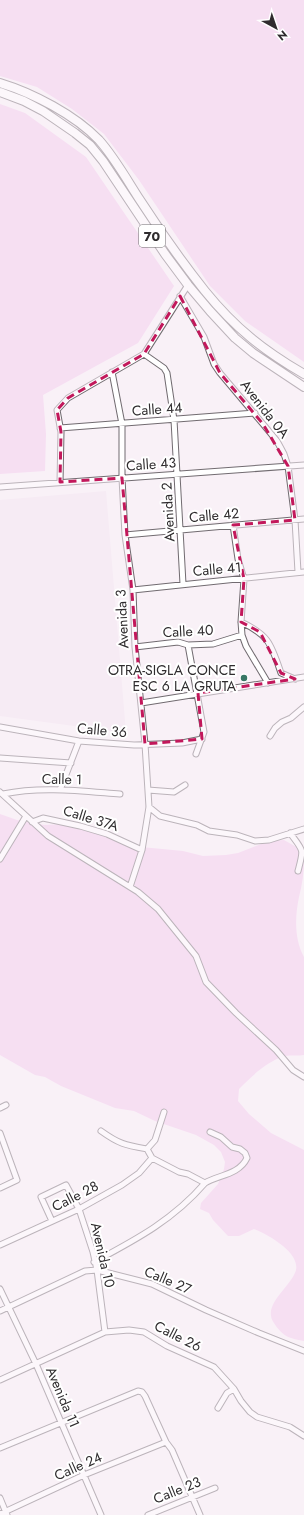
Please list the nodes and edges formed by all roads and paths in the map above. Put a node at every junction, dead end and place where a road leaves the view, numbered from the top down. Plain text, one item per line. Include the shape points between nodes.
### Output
1 (0, 83) edge
2 (0, 92) edge
3 (188, 285) junction
4 (180, 296) junction
5 (144, 354) junction
6 (112, 372) junction
7 (304, 374) edge
8 (304, 386) edge
9 (255, 413) junction
10 (174, 420) junction
11 (122, 424) junction
12 (60, 428) junction
13 (304, 465) edge
14 (288, 466) junction
15 (178, 474) junction
16 (122, 478) junction
17 (60, 482) junction
18 (0, 487) edge
19 (304, 519) edge
20 (296, 520) junction
21 (233, 525) junction
22 (181, 530) junction
23 (125, 535) junction
24 (301, 572) edge
25 (244, 579) junction
26 (184, 584) junction
27 (133, 590) junction
28 (241, 622) junction
29 (242, 635) junction
30 (188, 645) junction
31 (135, 647) junction
32 (304, 677) edge
33 (295, 680) junction
34 (268, 683) junction
35 (198, 693) junction
36 (141, 703) junction
37 (304, 707) edge
38 (0, 727) edge
39 (270, 736) dead end
40 (202, 739) junction
41 (79, 741) junction
42 (145, 744) junction
43 (196, 754) dead end
44 (0, 758) edge
45 (71, 763) junction
46 (185, 785) dead end
47 (60, 790) junction
48 (148, 790) junction
49 (1, 793) edge
50 (120, 794) dead end
51 (149, 807) junction
52 (26, 816) junction
53 (32, 822) junction
54 (304, 829) edge
55 (290, 833) junction
56 (142, 850) junction
57 (0, 859) edge
58 (298, 871) dead end
59 (130, 887) junction
60 (304, 1077) edge
61 (6, 1105) dead end
62 (0, 1108) edge
63 (164, 1112) dead end
64 (101, 1131) dead end
65 (210, 1132) dead end
66 (0, 1134) edge
67 (1, 1140) edge
68 (147, 1149) junction
69 (152, 1158) junction
70 (205, 1183) junction
71 (0, 1188) edge
72 (79, 1209) junction
73 (52, 1221) junction
74 (0, 1245) edge
75 (94, 1262) junction
76 (97, 1270) junction
77 (0, 1289) edge
78 (8, 1307) junction
79 (0, 1311) edge
80 (106, 1332) junction
81 (304, 1351) edge
82 (36, 1364) junction
83 (0, 1380) edge
84 (234, 1389) junction
85 (218, 1408) dead end
86 (60, 1423) junction
87 (304, 1436) edge
88 (166, 1442) junction
89 (0, 1448) edge
90 (84, 1475) junction
91 (215, 1488) dead end
92 (192, 1496) junction
93 (0, 1498) edge
94 (4, 1513) edge
95 (101, 1515) edge
96 (148, 1515) edge
97 (200, 1515) edge

1 - 7 main road, 70 via 36,97 92,134 110,154 176,253 213,300 252,340
2 - 3 main road, 70 via 43,111 90,145
3 - 4 street
3 - 8 main road, 70 via 245,347
4 - 5 street
4 - 9 street, Avenida 0A via 204,337 220,374
5 - 6 street
5 - 10 street, Avenida 2 via 167,373
6 - 11 street, Avenida 3
6 - 12 street via 62,404 57,410
9 - 10 street, Calle 44
9 - 14 street, Avenida 0A via 276,441
10 - 11 street, Calle 44
10 - 15 street, Avenida 2
11 - 12 street, Calle 44
11 - 16 street, Avenida 3
12 - 17 street
13 - 14 street, Calle 43
14 - 15 street, Calle 43
14 - 20 street, Avenida 0A
15 - 16 street, Calle 43
15 - 22 street, Avenida 2
16 - 17 street, Calle 43
16 - 23 street, Avenida 3
17 - 18 street, Calle 43
19 - 20 street, Calle 42
20 - 21 street, Calle 42
20 - 24 street, Avenida 0A
21 - 22 street, Calle 42
21 - 25 street via 238,560
22 - 23 street, Calle 42
22 - 26 street, Avenida 2
23 - 27 street, Avenida 3
24 - 25 street, Calle 41
25 - 26 street, Calle 41
25 - 28 street
26 - 27 street, Calle 41
27 - 31 street, Avenida 3
28 - 29 street
28 - 33 street via 260,632 274,652 281,672
29 - 30 street, Calle 40 via 214,644
29 - 34 street
30 - 31 street, Calle 40 via 178,642
30 - 35 street
31 - 36 street, Avenida 3
32 - 33 street
33 - 34 street
34 - 35 street
35 - 36 street
35 - 40 street via 204,732
36 - 42 street, Avenida 3
37 - 39 street via 292,718 282,722
38 - 41 street, Calle 36
40 - 42 street, Calle 36 via 182,743
40 - 43 street
41 - 42 street, Calle 36
41 - 45 street
42 - 48 street, Avenida 3
44 - 45 street
45 - 47 street
46 - 48 street via 174,792
47 - 49 street, Calle 1
47 - 50 street, Calle 1
48 - 51 street, Avenida 3
49 - 52 street
51 - 55 street via 160,816 197,825 210,831 255,840 269,840
51 - 56 street, Avenida 3
52 - 53 street
52 - 57 street
53 - 56 street, Calle 37A via 43,818 80,826 107,834
53 - 59 street via 48,836
54 - 55 street
55 - 58 street via 303,848 304,853
56 - 59 street, Avenida 3
59 - 60 street via 158,909 196,956 206,982 293,1070
61 - 62 street
63 - 68 street via 155,1140
64 - 68 street via 129,1147
65 - 70 street via 245,1153 246,1158 242,1165 233,1171
66 - 67 street
67 - 71 street via 17,1180
68 - 69 street
69 - 70 street
69 - 72 street, Calle 28 via 139,1173 122,1185
70 - 75 street via 157,1227
72 - 73 street, Calle 28
72 - 73 street, Avenida 10 via 68,1186 63,1185 41,1197
72 - 75 street, Avenida 10
73 - 74 street, Calle 28
75 - 76 street, Avenida 10
76 - 78 street, Calle 27 via 85,1270
76 - 80 street, Avenida 10
76 - 81 street, Calle 27 via 152,1284 206,1310
77 - 78 street, Avenida 11
78 - 79 street, Calle 27
78 - 82 street, Avenida 11
80 - 82 street, Calle 26
80 - 84 street, Calle 26 via 144,1332 167,1346 211,1366
82 - 83 street, Calle 26
82 - 86 street, Avenida 11
84 - 85 street via 227,1393
84 - 87 street, Calle 26 via 250,1412 264,1420 290,1427
86 - 88 street via 138,1391 145,1396
86 - 89 street
86 - 90 street, Avenida 11
88 - 90 street, Calle 24
88 - 92 street
90 - 94 street, Calle 24
90 - 95 street, Avenida 11
91 - 92 street, Calle 23
92 - 96 street, Calle 23
92 - 97 street
93 - 94 street

